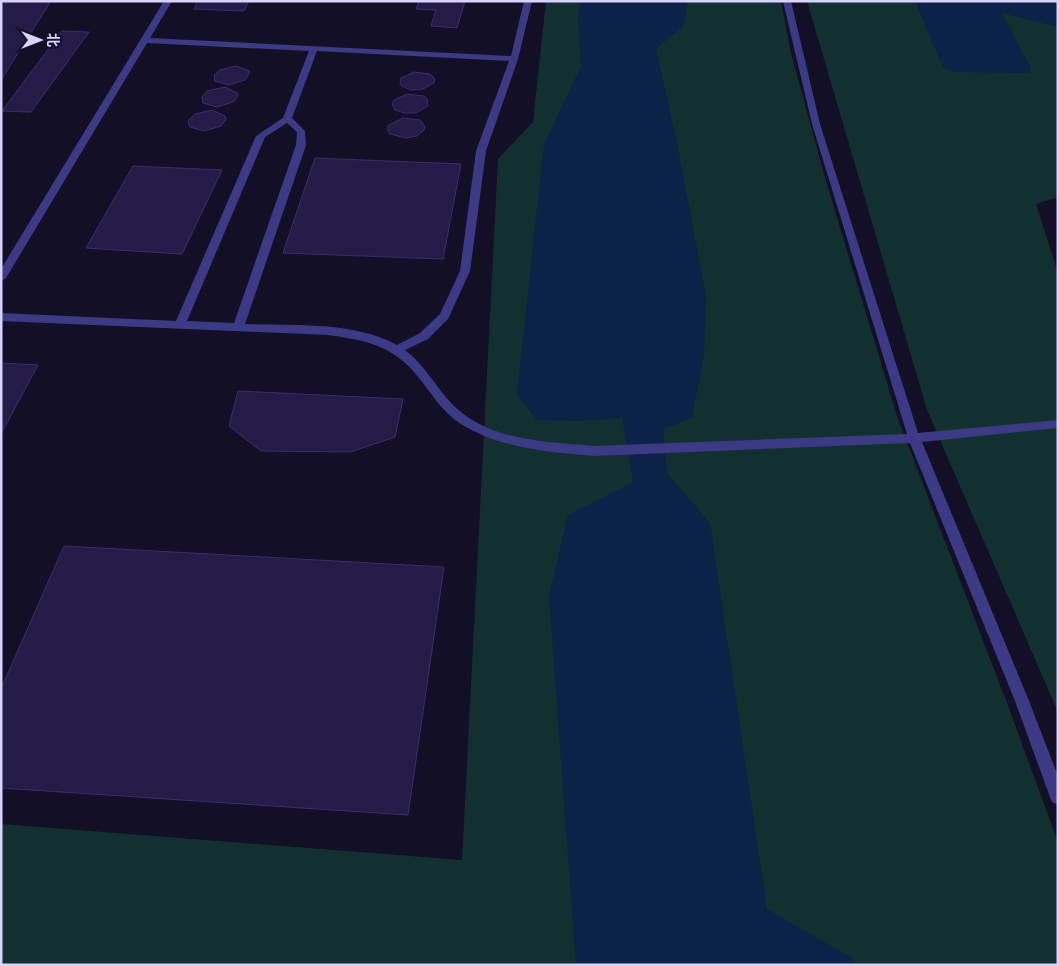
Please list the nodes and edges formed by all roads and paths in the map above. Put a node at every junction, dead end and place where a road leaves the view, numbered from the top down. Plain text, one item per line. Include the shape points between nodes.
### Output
1 (168, 1) edge
2 (528, 1) edge
3 (787, 1) edge
4 (144, 40) junction
5 (314, 49) junction
6 (514, 59) junction
7 (287, 119) junction
8 (1, 278) edge
9 (1, 317) edge
10 (180, 325) junction
11 (238, 327) junction
12 (398, 349) junction
13 (1058, 424) edge
14 (914, 438) junction
15 (1058, 797) edge

1 - 4 lane
2 - 6 lane
3 - 14 lane via 816,124
4 - 5 lane
4 - 8 lane
5 - 6 lane
5 - 7 lane
6 - 12 lane via 481,151 465,271 444,316 424,336
7 - 10 lane via 261,136
7 - 11 lane via 301,131 301,145
9 - 10 lane
10 - 11 lane
11 - 12 lane via 328,331 373,338
12 - 14 lane via 417,367 441,401 466,421 499,437 542,446 594,451
13 - 14 lane
14 - 15 lane

